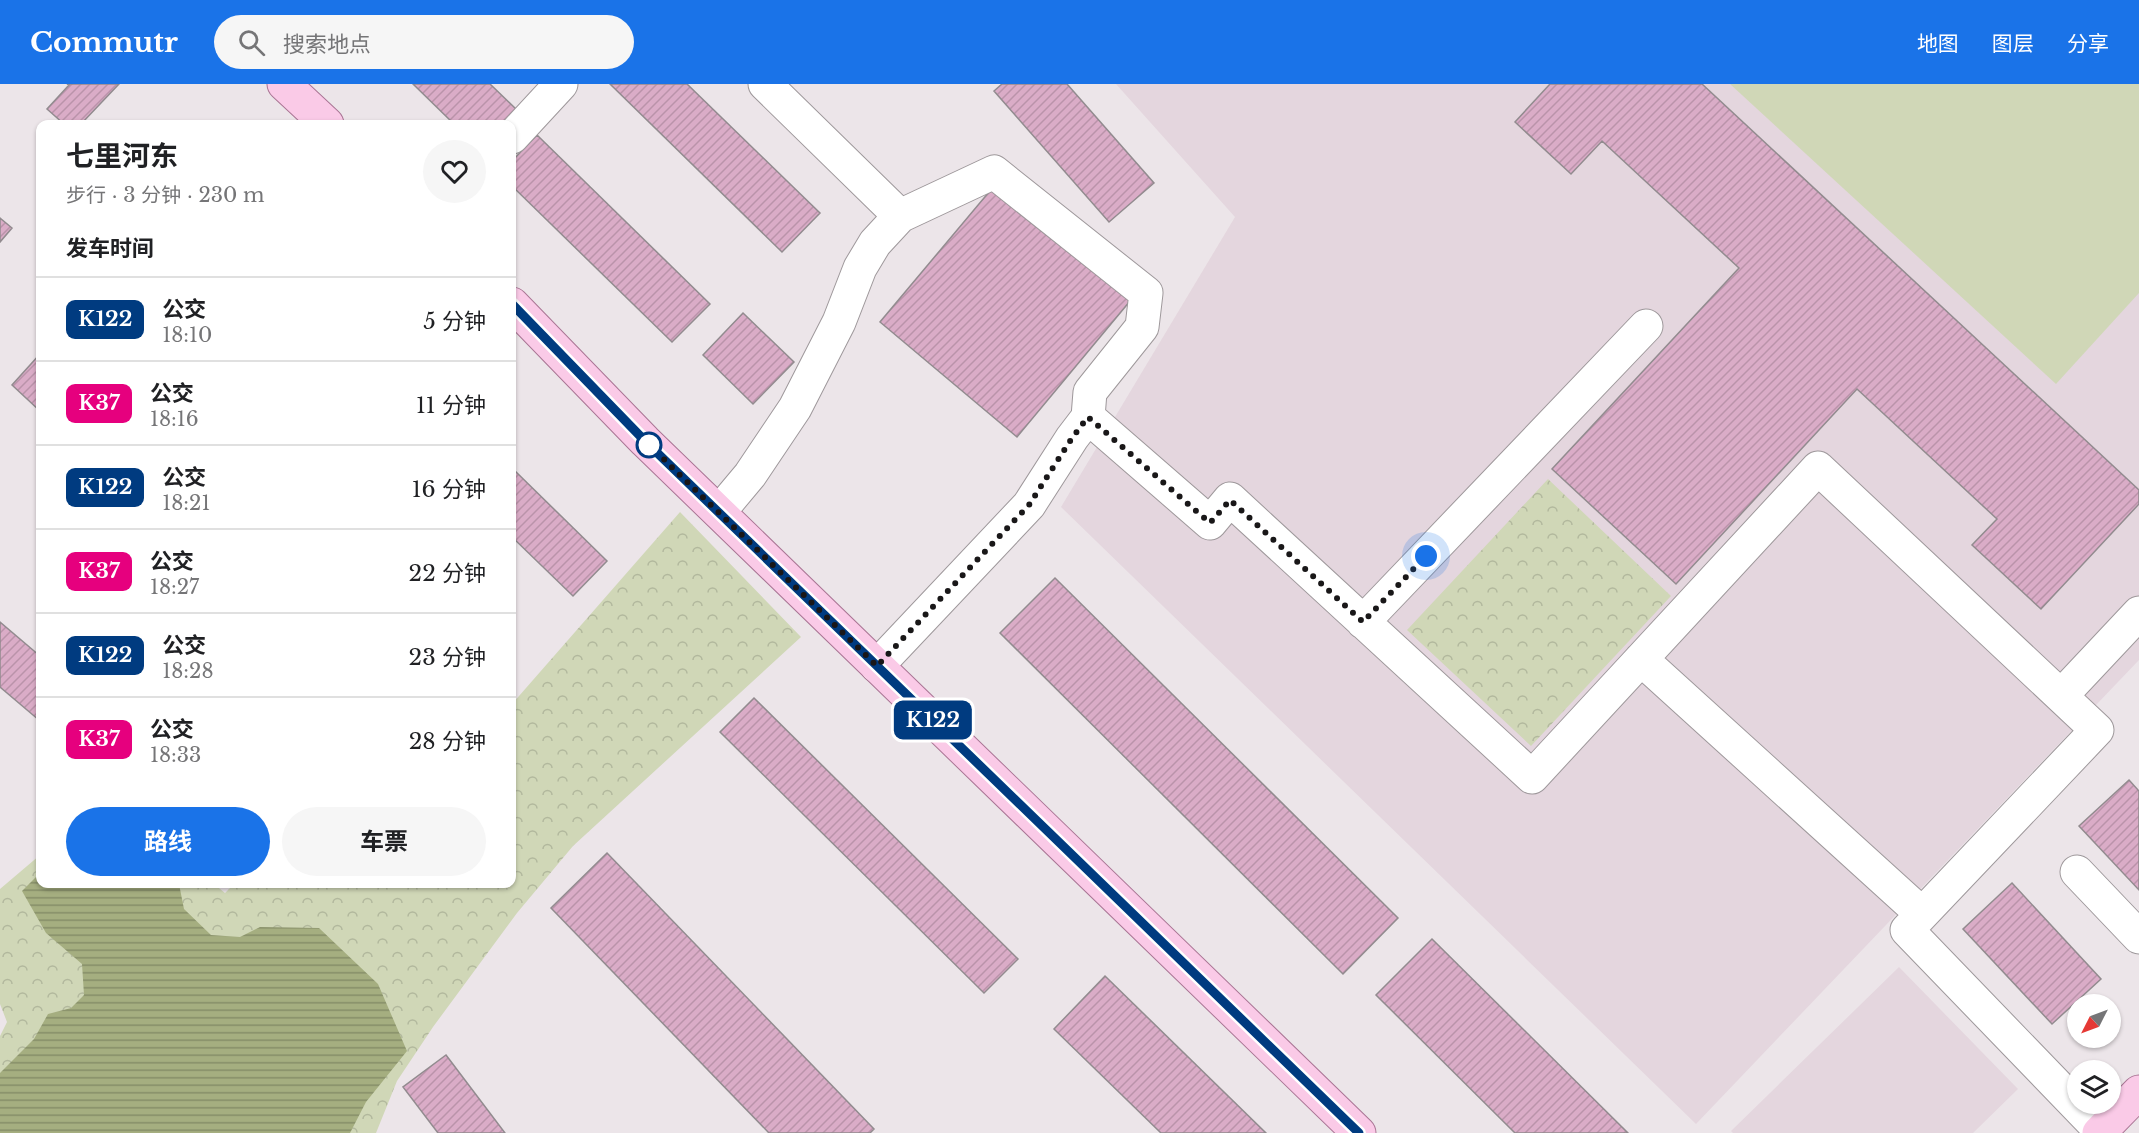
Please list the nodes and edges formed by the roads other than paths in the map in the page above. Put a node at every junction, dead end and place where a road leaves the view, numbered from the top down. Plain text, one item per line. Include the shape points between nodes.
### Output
1 (284, 84) edge
2 (561, 84) edge
3 (765, 84) edge
4 (323, 120) edge
5 (516, 133) edge
6 (900, 216) junction
7 (516, 308) edge
8 (1646, 326) dead end
9 (1088, 417) junction
10 (719, 512) junction
11 (2139, 613) edge
12 (1363, 622) junction
13 (1641, 659) junction
14 (877, 666) junction
15 (2061, 696) junction
16 (2077, 872) dead end
17 (1922, 914) junction
18 (2139, 938) edge
19 (2139, 1092) edge
20 (2100, 1132) edge
21 (1359, 1133) edge

1 - 4 main road
2 - 5 street
3 - 6 street
6 - 9 street via 994,172 1146,293 1142,327 1090,392
6 - 10 street via 875,243 860,268 839,322 795,408 750,475
7 - 10 main road
8 - 12 street
9 - 12 street via 1210,523 1230,500
9 - 14 street via 1029,505
10 - 14 main road
11 - 15 street
12 - 13 street via 1532,777
13 - 15 street via 1818,468
13 - 17 street
14 - 21 main road
15 - 17 street via 2097,730
16 - 18 street
17 - 20 street via 1907,930
19 - 20 main road

